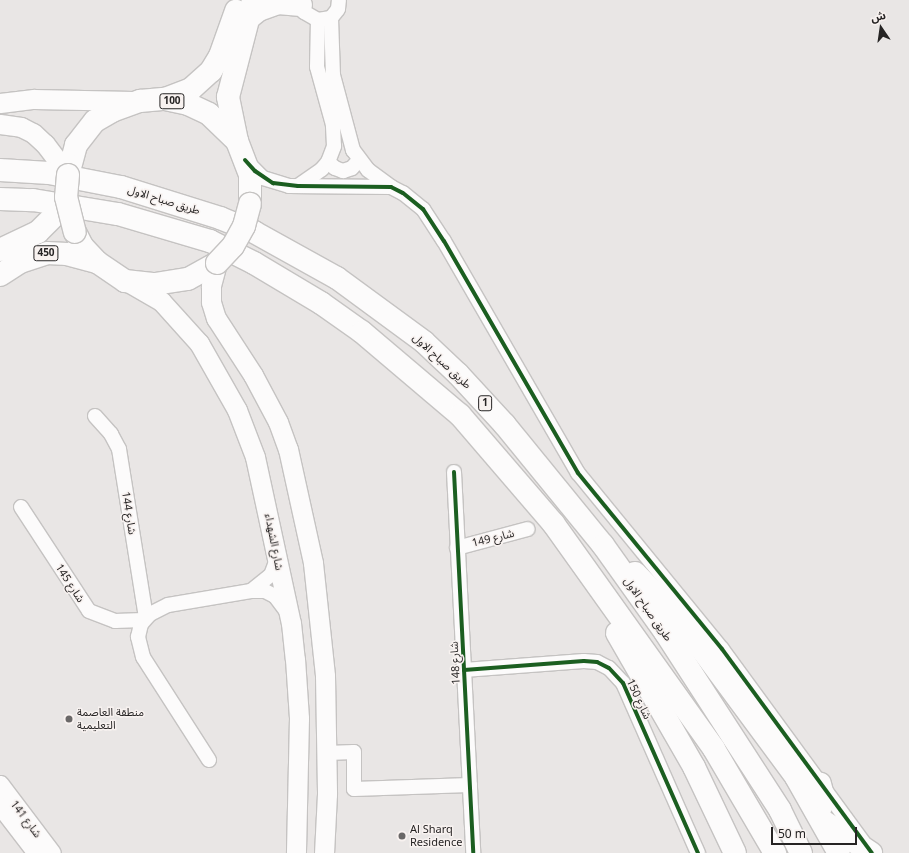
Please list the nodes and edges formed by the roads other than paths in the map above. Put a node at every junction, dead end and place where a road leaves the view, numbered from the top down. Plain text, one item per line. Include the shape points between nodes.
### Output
1 (339, 0) edge
2 (302, 2) edge
3 (247, 6) edge
4 (324, 19) junction
5 (165, 100) junction
6 (140, 101) junction
7 (0, 103) edge
8 (0, 124) edge
9 (241, 150) junction
10 (359, 160) junction
11 (328, 162) junction
12 (0, 170) edge
13 (68, 175) junction
14 (298, 186) junction
15 (391, 187) junction
16 (66, 197) junction
17 (0, 199) edge
18 (0, 250) edge
19 (97, 262) junction
20 (217, 263) junction
21 (0, 275) edge
22 (125, 281) junction
23 (95, 416) dead end
24 (454, 472) dead end
25 (21, 507) dead end
26 (554, 523) junction
27 (528, 529) dead end
28 (603, 545) junction
29 (457, 548) junction
30 (277, 559) junction
31 (250, 590) junction
32 (145, 619) junction
33 (291, 623) junction
34 (464, 670) junction
35 (327, 753) junction
36 (209, 760) dead end
37 (0, 784) edge
38 (820, 784) junction
39 (470, 785) junction
40 (0, 806) edge
41 (820, 817) junction
42 (36, 853) edge
43 (52, 853) edge
44 (296, 853) edge
45 (324, 853) edge
46 (473, 853) edge
47 (698, 853) edge
48 (735, 853) edge
49 (775, 853) edge
50 (801, 853) edge
51 (838, 853) edge
52 (871, 853) edge

1 - 4 street via 338,9
2 - 3 main road via 278,3 259,10
2 - 4 street via 308,16
3 - 5 main road, 100 via 228,34 211,71 191,89
3 - 9 main road, 100 via 228,97
4 - 10 street via 333,75 353,150
4 - 11 street via 317,67 335,136
5 - 6 main road, 100
5 - 9 main road, 100 via 188,104 209,114
6 - 7 main road via 34,99
6 - 13 main road, 100 via 112,111 91,125 76,145
8 - 13 main road via 21,127 33,133 45,144
9 - 14 street via 255,171 273,183
9 - 20 main road, 100, bridge via 250,175 250,204 244,226 233,246
10 - 11 street via 352,168 343,171
10 - 15 street
11 - 14 street via 310,180
12 - 28 main road, طريق صباح الاول / 1 via 49,173 91,181 187,206 254,232 337,278 396,319 458,374 505,425
13 - 16 main road, 100, bridge
14 - 15 street
15 - 38 street via 403,192 423,209 444,241 578,473 722,649
16 - 18 main road, 450 via 54,216 38,232
16 - 19 main road, 100, bridge via 75,232 82,246
17 - 26 main road, 1 via 79,207 173,230 210,241 288,283 362,332 460,415
19 - 21 main road, 450 via 67,254 47,253 20,262
19 - 22 main road, 100
20 - 22 main road, 100 via 188,279 155,284
20 - 35 main road via 211,286 211,302 216,318 253,375 278,422 300,499 320,612
22 - 30 main road, شارع الشهداء via 161,301 184,324 199,343 227,391 255,457
23 - 32 street, شارع 144 via 111,434 119,449
24 - 29 street, شارع 148
25 - 32 street, شارع 145 via 89,611 115,621
26 - 48 main road via 694,767
26 - 49 main road, 1 via 714,749
27 - 29 street, شارع 149
28 - 41 main road via 643,579 677,616 796,777
28 - 50 main road, طريق صباح الاول / 1 via 665,632 780,810
29 - 34 street, شارع 148
30 - 31 street via 271,576
30 - 33 main road, شارع الشهداء
31 - 32 street via 172,604 154,611
31 - 33 street via 275,596
32 - 36 street, شارع 144 via 138,637 143,657
33 - 44 main road, شارع الشهداء via 298,718
34 - 39 street, شارع 148
34 - 47 street, شارع 150 via 584,661 597,662 610,668 623,683
35 - 39 street via 354,752 354,789
35 - 45 main road
37 - 43 street, شارع 141
38 - 41 main road via 824,799
38 - 52 street
39 - 46 street, شارع 148
40 - 42 street, شارع 141
41 - 51 main road
41 - 52 main road

